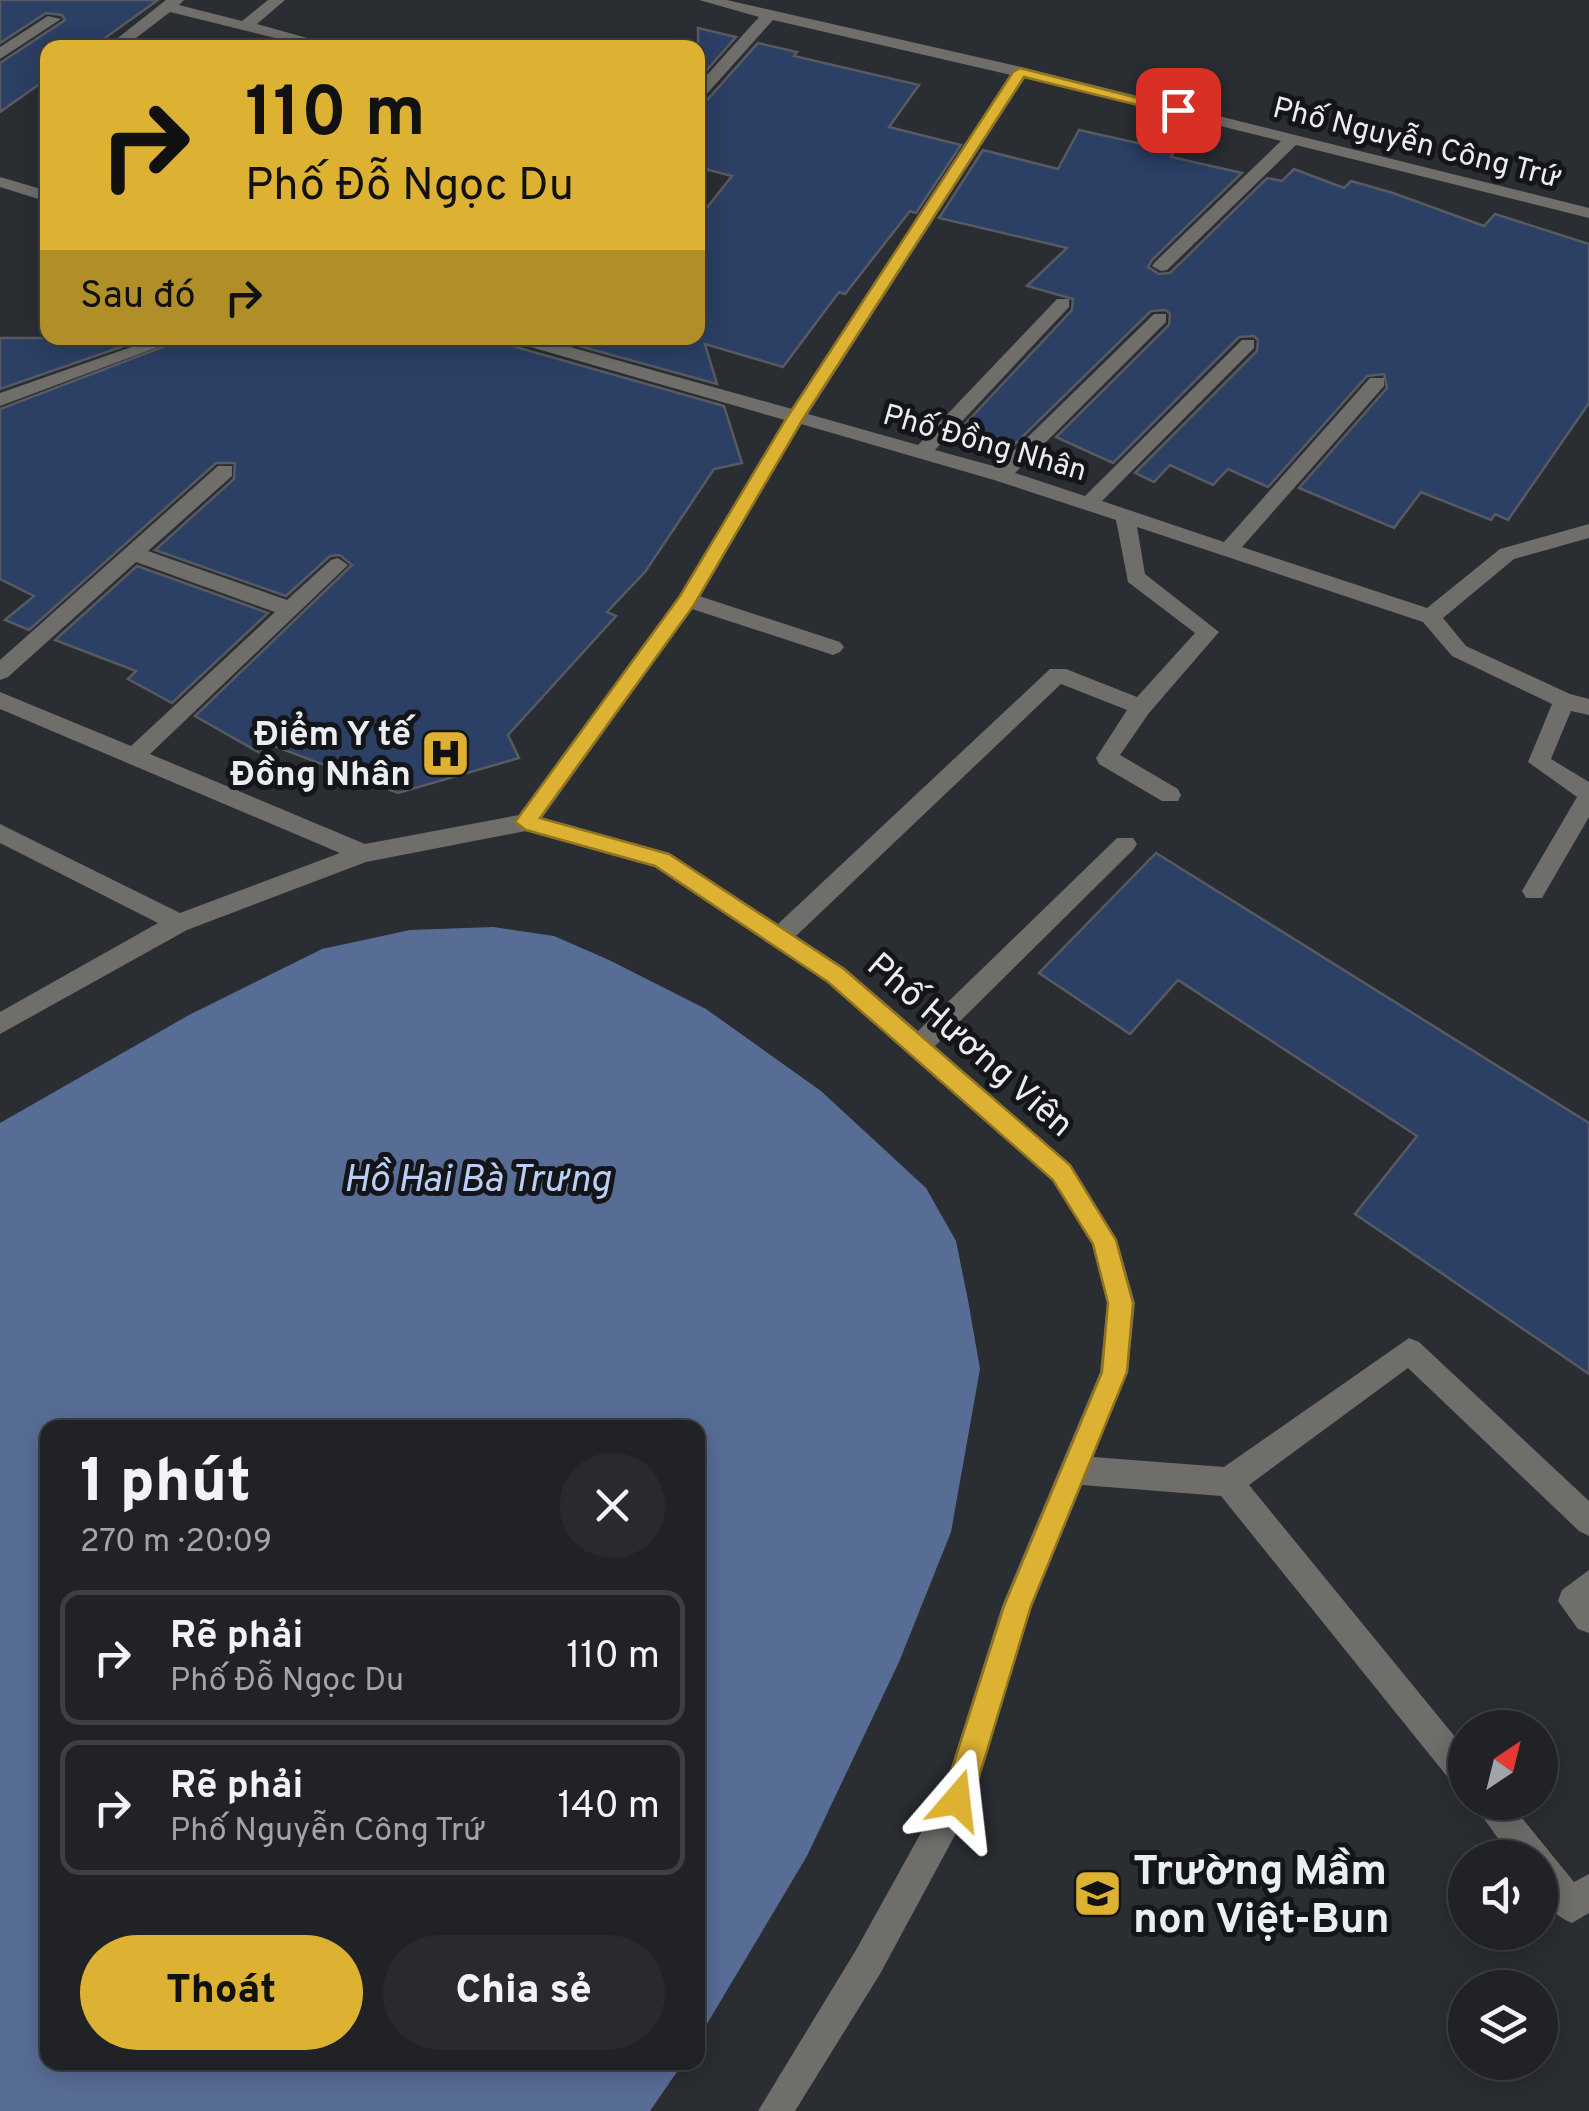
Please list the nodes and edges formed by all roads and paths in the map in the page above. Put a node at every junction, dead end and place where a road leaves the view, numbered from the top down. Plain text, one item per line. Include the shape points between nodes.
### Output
1 (278, 0) edge
2 (707, 0) edge
3 (172, 3) edge
4 (769, 15) junction
5 (53, 18) dead end
6 (246, 25) junction
7 (123, 40) edge
8 (305, 40) edge
9 (0, 54) edge
10 (1020, 72) junction
11 (705, 86) edge
12 (1293, 139) junction
13 (0, 182) edge
14 (40, 194) edge
15 (1589, 213) edge
16 (1161, 266) dead end
17 (1062, 304) dead end
18 (1160, 318) dead end
19 (1248, 344) dead end
20 (153, 345) edge
21 (543, 345) edge
22 (1377, 382) dead end
23 (0, 400) edge
24 (795, 419) junction
25 (922, 453) junction
26 (225, 470) dead end
27 (1001, 475) junction
28 (1088, 504) junction
29 (1124, 514) junction
30 (1589, 531) edge
31 (1229, 549) junction
32 (134, 553) junction
33 (338, 566) dead end
34 (687, 600) junction
35 (290, 610) junction
36 (1430, 617) junction
37 (833, 647) dead end
38 (0, 672) edge
39 (0, 700) edge
40 (1564, 701) junction
41 (1140, 706) junction
42 (1589, 707) edge
43 (132, 758) junction
44 (1170, 795) dead end
45 (1589, 795) edge
46 (526, 822) junction
47 (0, 833) edge
48 (1125, 844) dead end
49 (364, 854) junction
50 (1534, 891) dead end
51 (179, 924) junction
52 (780, 937) junction
53 (0, 1024) edge
54 (918, 1047) junction
55 (1074, 1470) junction
56 (1228, 1482) junction
57 (1589, 1522) edge
58 (1589, 1585) edge
59 (1589, 1618) edge
60 (1448, 1753) edge
61 (1502, 1820) edge
62 (1519, 1840) edge
63 (1558, 1888) edge
64 (1589, 1890) edge
65 (775, 2111) edge

1 - 6 street
2 - 4 street, Phố Nguyễn Công Trứ
3 - 6 street
3 - 7 street
4 - 10 street, Phố Nguyễn Công Trứ
4 - 11 street
5 - 9 street
6 - 8 street
10 - 12 street, Phố Nguyễn Công Trứ
10 - 24 street
12 - 15 street, Phố Nguyễn Công Trứ
12 - 16 street
13 - 14 street
17 - 25 street
18 - 27 street
19 - 28 street
20 - 23 street
21 - 24 street, Phố Đồng Nhân
22 - 31 street
24 - 25 street, Phố Đồng Nhân
24 - 34 street
25 - 27 street, Phố Đồng Nhân
26 - 32 street
27 - 28 street, Phố Đồng Nhân
28 - 29 street, Phố Đồng Nhân
29 - 31 street, Phố Đồng Nhân
29 - 41 street via 1134,577 1208,632
30 - 36 street via 1507,554
31 - 36 street, Phố Đồng Nhân
32 - 35 street
32 - 38 street
33 - 35 street
34 - 37 street
34 - 46 street
35 - 43 street
36 - 40 street via 1459,650
39 - 43 street
40 - 42 street
40 - 45 street via 1540,762
41 - 44 street via 1107,758
41 - 52 street via 1058,674
43 - 49 street
45 - 50 street
46 - 49 street, Phố Hương Viên
46 - 52 street, Phố Hương Viên via 662,860
47 - 51 street
48 - 54 street
49 - 51 street, Phố Hương Viên
51 - 53 street, Phố Hương Viên
52 - 54 street, Phố Hương Viên
54 - 55 street, Phố Hương Viên via 1062,1173 1104,1240 1121,1303 1114,1372
55 - 56 street
55 - 65 street, Phố Hương Viên via 1017,1606 957,1800 868,1962
56 - 57 street via 1410,1352
56 - 60 street
58 - 59 street via 1573,1601
61 - 62 street
63 - 64 street via 1572,1906

